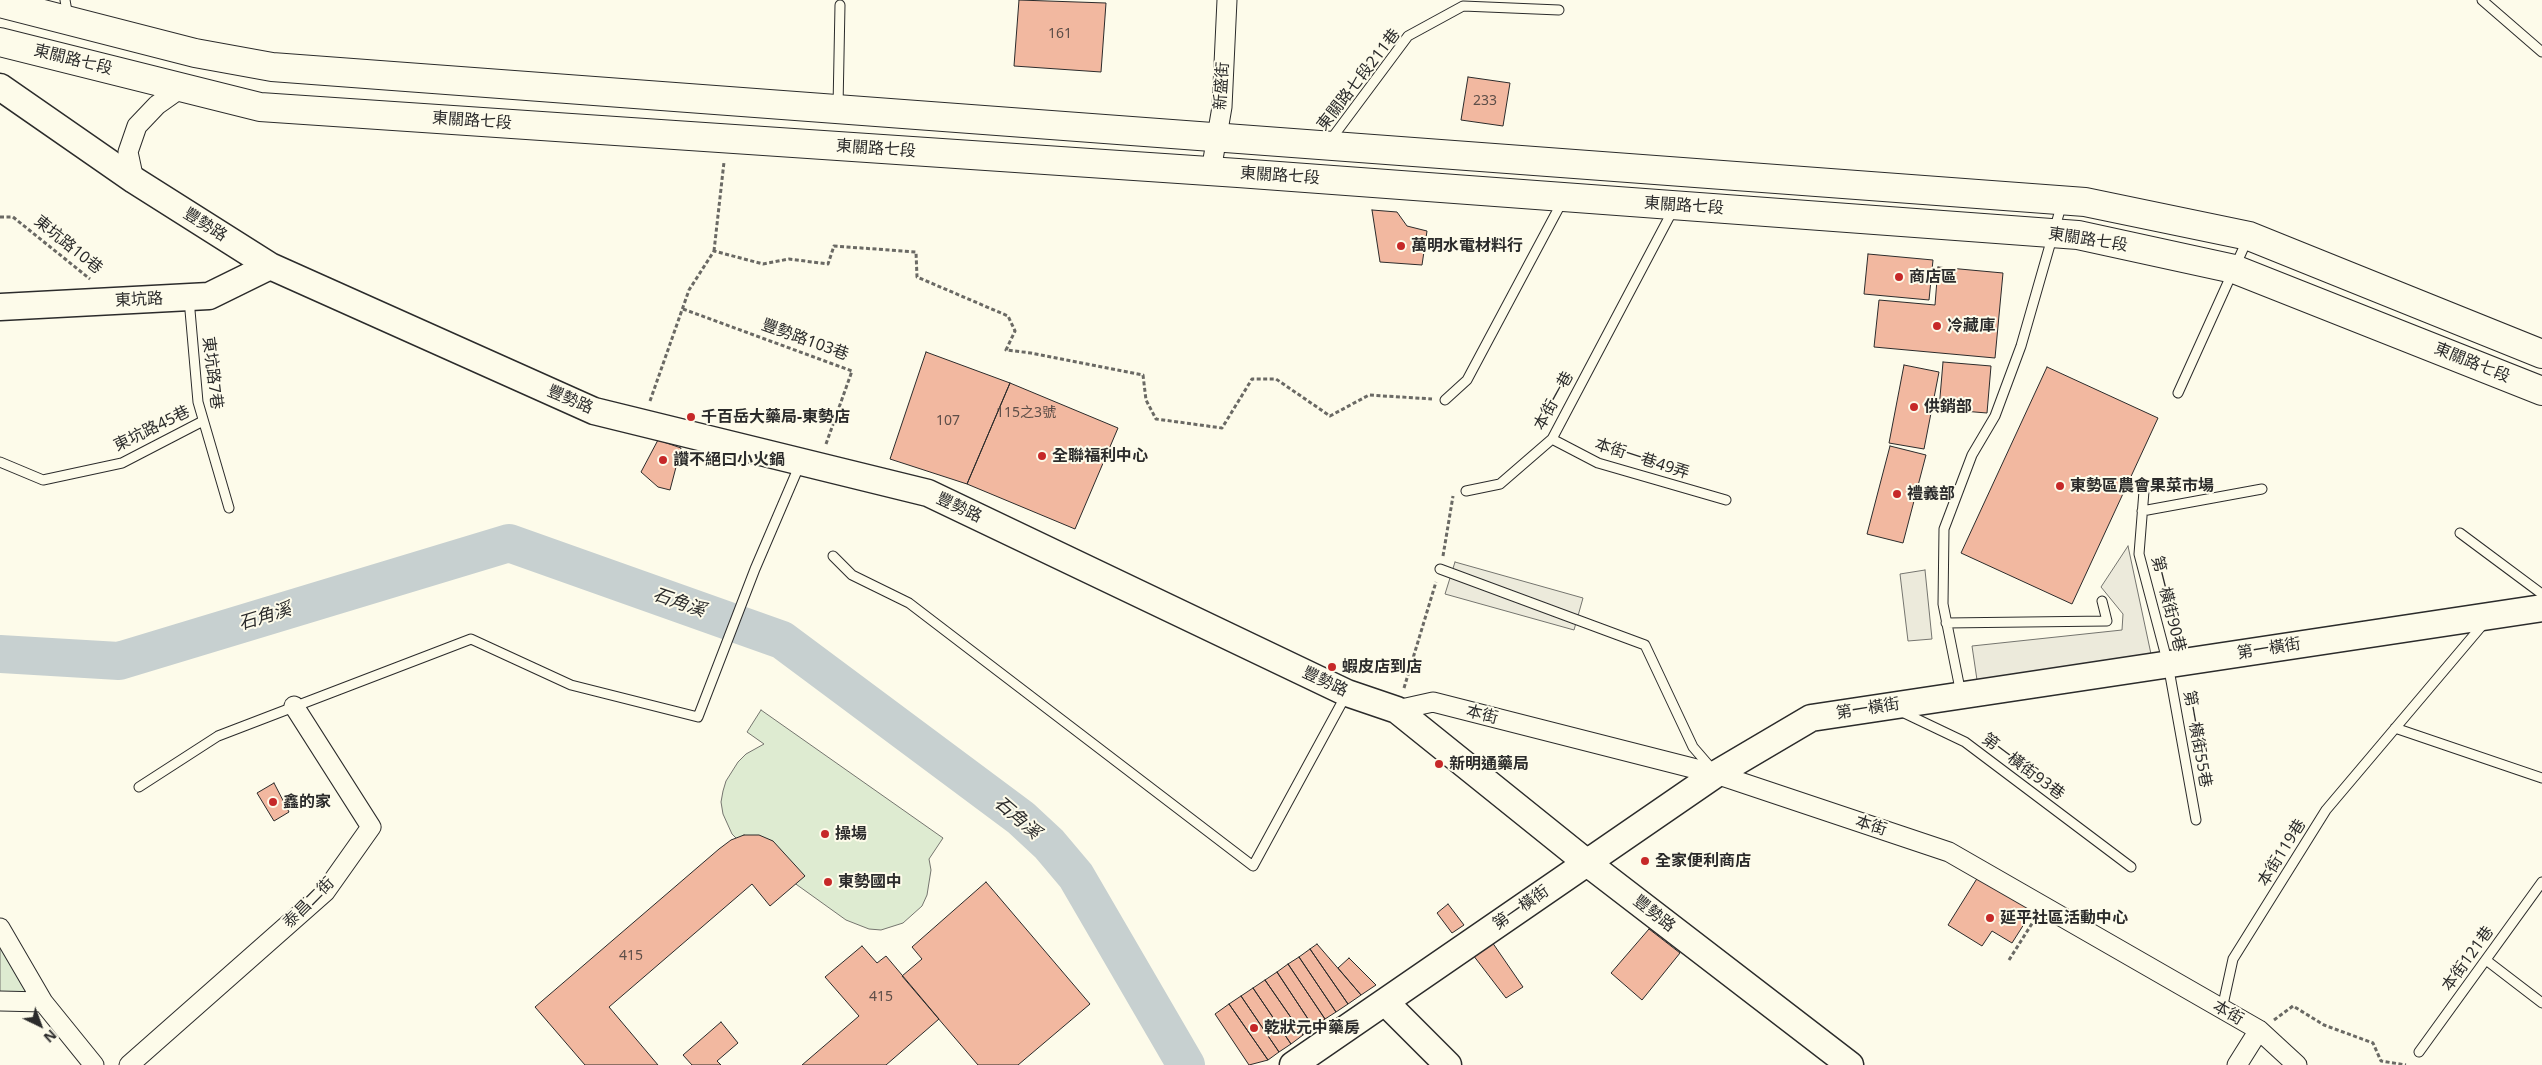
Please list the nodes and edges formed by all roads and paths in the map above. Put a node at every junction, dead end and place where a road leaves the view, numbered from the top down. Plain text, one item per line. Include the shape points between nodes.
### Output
1 (1227, 0) edge
2 (2482, 0) edge
3 (0, 3) edge
4 (840, 4) dead end
5 (66, 10) edge
6 (1559, 10) dead end
7 (0, 42) edge
8 (2542, 52) edge
9 (0, 87) edge
10 (181, 88) junction
11 (838, 110) junction
12 (726, 138) junction
13 (1216, 138) junction
14 (1326, 146) junction
15 (1211, 171) junction
16 (134, 180) junction
17 (1564, 198) junction
18 (2062, 201) junction
19 (1675, 206) junction
20 (0, 217) edge
21 (2053, 234) junction
22 (2249, 236) junction
23 (714, 251) junction
24 (270, 266) junction
25 (2234, 269) junction
26 (188, 297) junction
27 (118, 301) junction
28 (0, 306) edge
29 (683, 309) junction
30 (2542, 354) edge
31 (2542, 391) edge
32 (2178, 392) dead end
33 (1445, 400) joint
34 (203, 421) junction
35 (642, 423) junction
36 (1552, 439) junction
37 (0, 462) edge
38 (810, 464) junction
39 (2262, 489) dead end
40 (1466, 491) joint
41 (2144, 491) dead end
42 (1726, 500) dead end
43 (229, 508) dead end
44 (2142, 511) junction
45 (2460, 533) dead end
46 (834, 556) dead end
47 (1440, 569) junction
48 (2542, 594) edge
49 (2102, 601) dead end
50 (2542, 608) edge
51 (2490, 616) junction
52 (1946, 623) junction
53 (2168, 664) junction
54 (1347, 693) junction
55 (1961, 695) junction
56 (294, 706) junction
57 (1888, 706) junction
58 (1397, 710) junction
59 (2396, 728) junction
60 (1716, 774) junction
61 (2542, 778) edge
62 (139, 787) dead end
63 (2196, 820) dead end
64 (1586, 862) junction
65 (2131, 867) dead end
66 (2542, 882) edge
67 (2044, 906) junction
68 (0, 928) edge
69 (2010, 960) dead end
70 (2486, 960) junction
71 (0, 1001) edge
72 (43, 1002) junction
73 (1386, 1003) junction
74 (2542, 1004) edge
75 (2222, 1009) junction
76 (2259, 1030) junction
77 (2419, 1052) dead end
78 (94, 1065) edge
79 (129, 1065) edge
80 (1293, 1065) edge
81 (1448, 1065) edge
82 (1850, 1065) edge
83 (2237, 1065) edge
84 (2297, 1065) edge
85 (2406, 1065) edge

1 - 13 street, 新盛街 via 1222,107
2 - 8 lane
3 - 5 main road, 東關路七段
4 - 11 lane
5 - 11 main road, 東關路七段 via 195,54 272,67
6 - 14 lane, 東關路七段211巷 via 1463,6 1408,36
7 - 10 main road, 東關路七段
9 - 16 street, 豐勢路
10 - 12 main road, 東關路七段 via 260,107
10 - 16 street via 157,105 137,126 128,152
11 - 13 main road, 東關路七段
12 - 15 main road, 東關路七段
12 - 23 path
13 - 14 main road, 東關路七段
13 - 15 street, 新盛街
14 - 18 main road, 東關路七段
15 - 17 main road, 東關路七段
16 - 24 street, 豐勢路
17 - 19 main road, 東關路七段
17 - 33 lane via 1467,380
18 - 21 lane
18 - 22 main road, 東關路七段 via 2085,202
19 - 21 main road, 東關路七段
19 - 36 lane, 本街一巷
20 - 27 path, 東坑路10巷 via 13,217
21 - 25 main road, 東關路七段 via 2078,236
21 - 52 lane via 2021,346 1995,416 1972,455 1944,529 1943,604
22 - 25 lane
22 - 30 main road, 東關路七段
23 - 29 path via 689,290
23 - 33 path via 763,264 789,260 828,264 834,246 916,252 917,277 1008,316 1016,331 1006,350 1143,375 1146,400 1156,419 1222,428 1252,379 1276,379 1330,416 1369,395
24 - 26 street, 東坑路 via 209,296
24 - 35 street, 豐勢路 via 594,411
25 - 31 main road, 東關路七段
25 - 32 lane
26 - 27 street, 東坑路
26 - 34 lane, 東坑路7巷 via 198,402
27 - 28 street, 東坑路
29 - 35 path
29 - 38 path, 豐勢路103巷 via 852,371
34 - 37 lane, 東坑路45巷 via 122,463 43,480
34 - 43 lane, 東坑路7巷
35 - 38 street, 豐勢路
36 - 40 lane, 本街一巷 via 1500,484
36 - 42 lane, 本街一巷49弄 via 1598,463
38 - 54 street, 豐勢路 via 928,493
38 - 56 lane via 755,569 698,716 571,685 471,639
39 - 44 lane
40 - 47 path via 1454,489
41 - 44 lane, 第一橫街90巷
44 - 53 lane, 第一橫街90巷 via 2139,554
45 - 48 lane
46 - 54 lane via 852,575 909,603 1253,866
47 - 58 path
47 - 60 lane via 1645,646 1693,747
49 - 52 lane via 2107,621
50 - 51 street, 第一橫街
51 - 53 street, 第一橫街
51 - 59 lane, 本街119巷
52 - 55 lane
53 - 55 street, 第一橫街
53 - 63 lane, 第一橫街55巷
54 - 58 street, 豐勢路
55 - 57 street, 第一橫街
56 - 62 lane via 218,736
56 - 79 street, 泰昌二街 via 371,827 325,892
57 - 60 street, 第一橫街 via 1810,718
57 - 65 lane, 第一橫街93巷 via 1965,742
58 - 60 street, 本街 via 1433,702
58 - 64 street, 豐勢路
59 - 61 lane
59 - 75 lane, 本街119巷 via 2326,810 2233,959
60 - 64 street, 第一橫街
60 - 67 street, 本街 via 1949,852
64 - 73 street, 第一橫街
64 - 82 street, 豐勢路
66 - 70 lane, 本街121巷
67 - 69 path
67 - 75 street, 本街
68 - 72 street
70 - 74 lane
70 - 77 lane, 本街121巷
71 - 72 street
72 - 78 street
73 - 80 street, 第一橫街
73 - 81 street
75 - 76 street, 本街
76 - 83 street
76 - 84 street, 本街
76 - 85 path via 2293,1006 2324,1025 2373,1043 2381,1061

